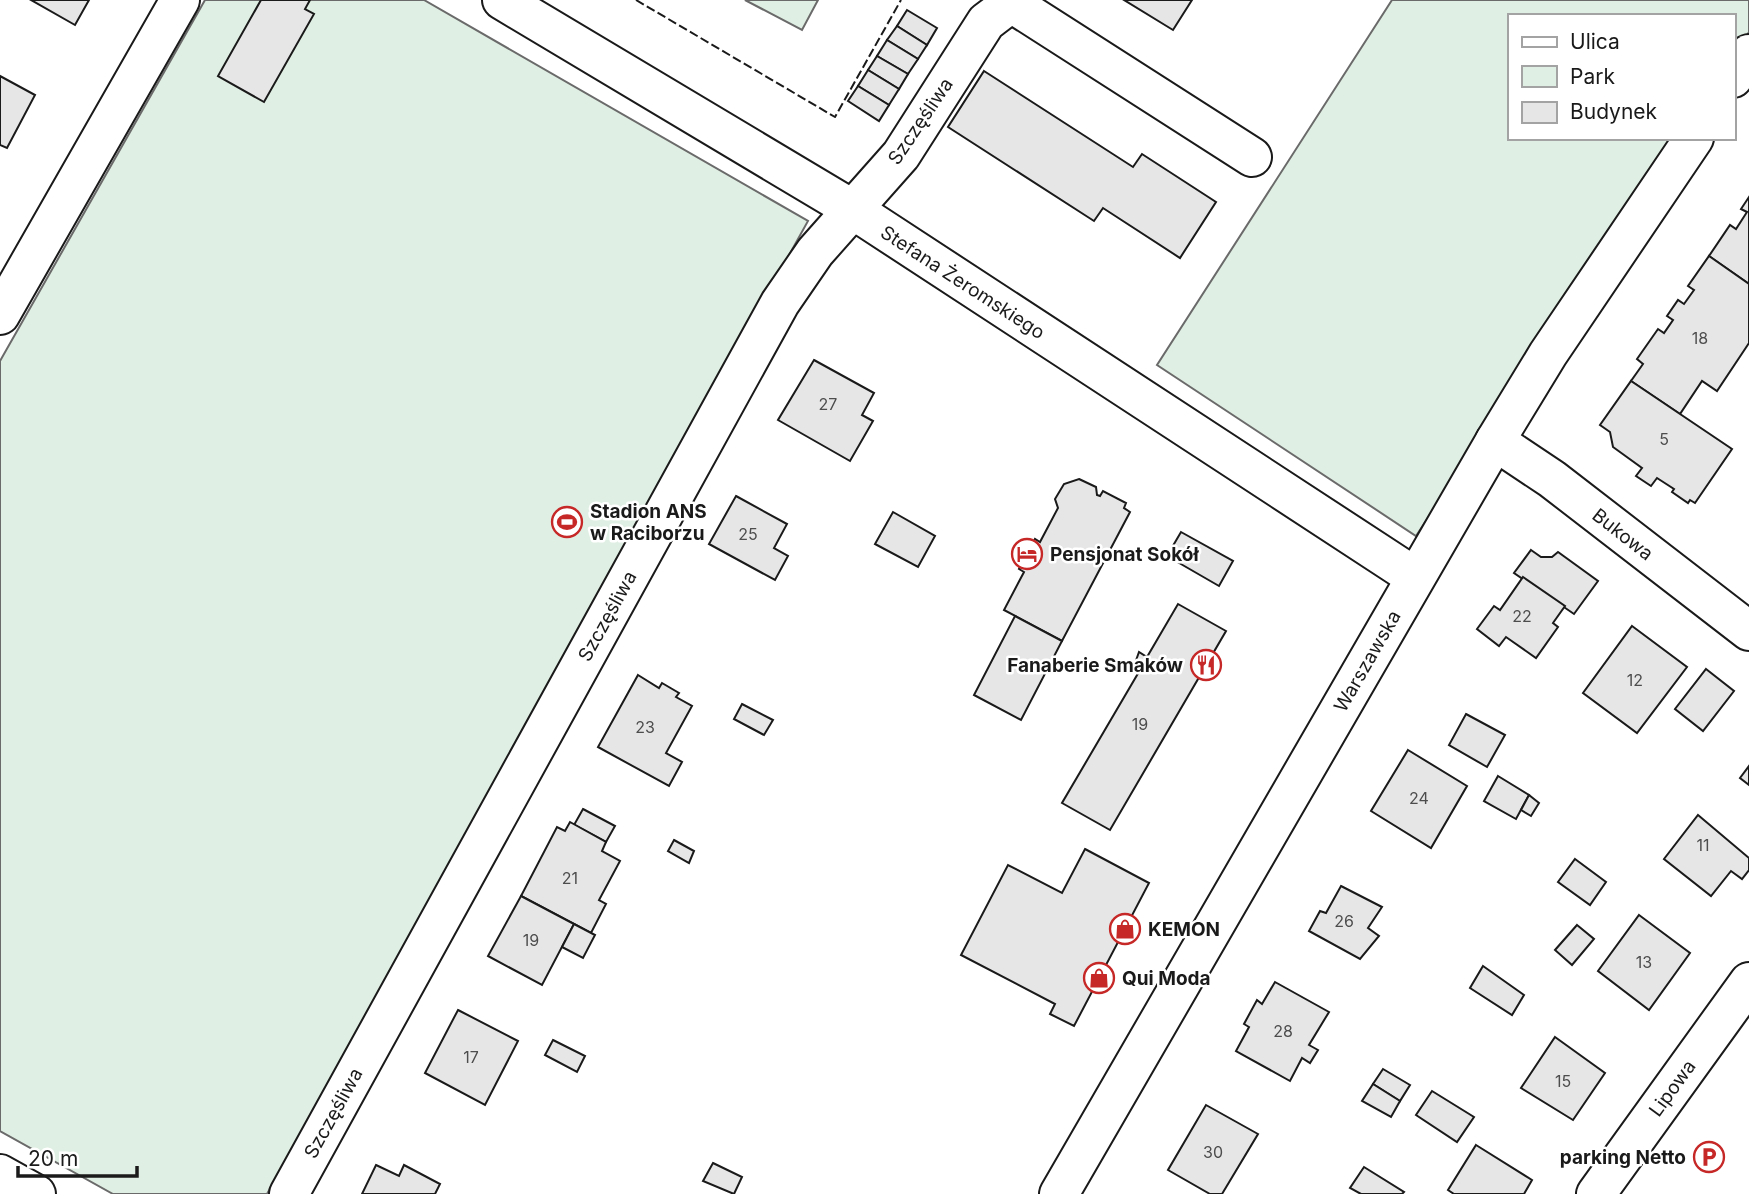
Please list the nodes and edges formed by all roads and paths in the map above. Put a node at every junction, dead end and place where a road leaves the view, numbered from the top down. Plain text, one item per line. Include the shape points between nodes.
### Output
1 (180, 0) edge
2 (502, 0) edge
3 (1014, 2) edge
4 (1749, 54) edge
5 (1735, 75) edge
6 (1693, 140) edge
7 (1252, 157) dead end
8 (852, 209) junction
9 (0, 315) edge
10 (1495, 442) junction
11 (1416, 577) junction
12 (1749, 631) edge
13 (1749, 982) edge
14 (0, 1174) edge
15 (36, 1194) edge
16 (289, 1194) edge
17 (1059, 1194) edge
18 (1596, 1194) edge

1 - 9 street
2 - 8 street, Stefana Żeromskiego
3 - 7 street
3 - 8 street, Szczęśliwa via 986,22 901,155
4 - 5 street
6 - 10 street, Warszawska via 1548,354
8 - 11 street, Stefana Żeromskiego
8 - 16 street, Szczęśliwa via 814,252 780,303
10 - 11 street, Warszawska
10 - 12 street, Bukowa via 1552,479
11 - 17 street, Warszawska
13 - 18 street, Lipowa
14 - 15 street

